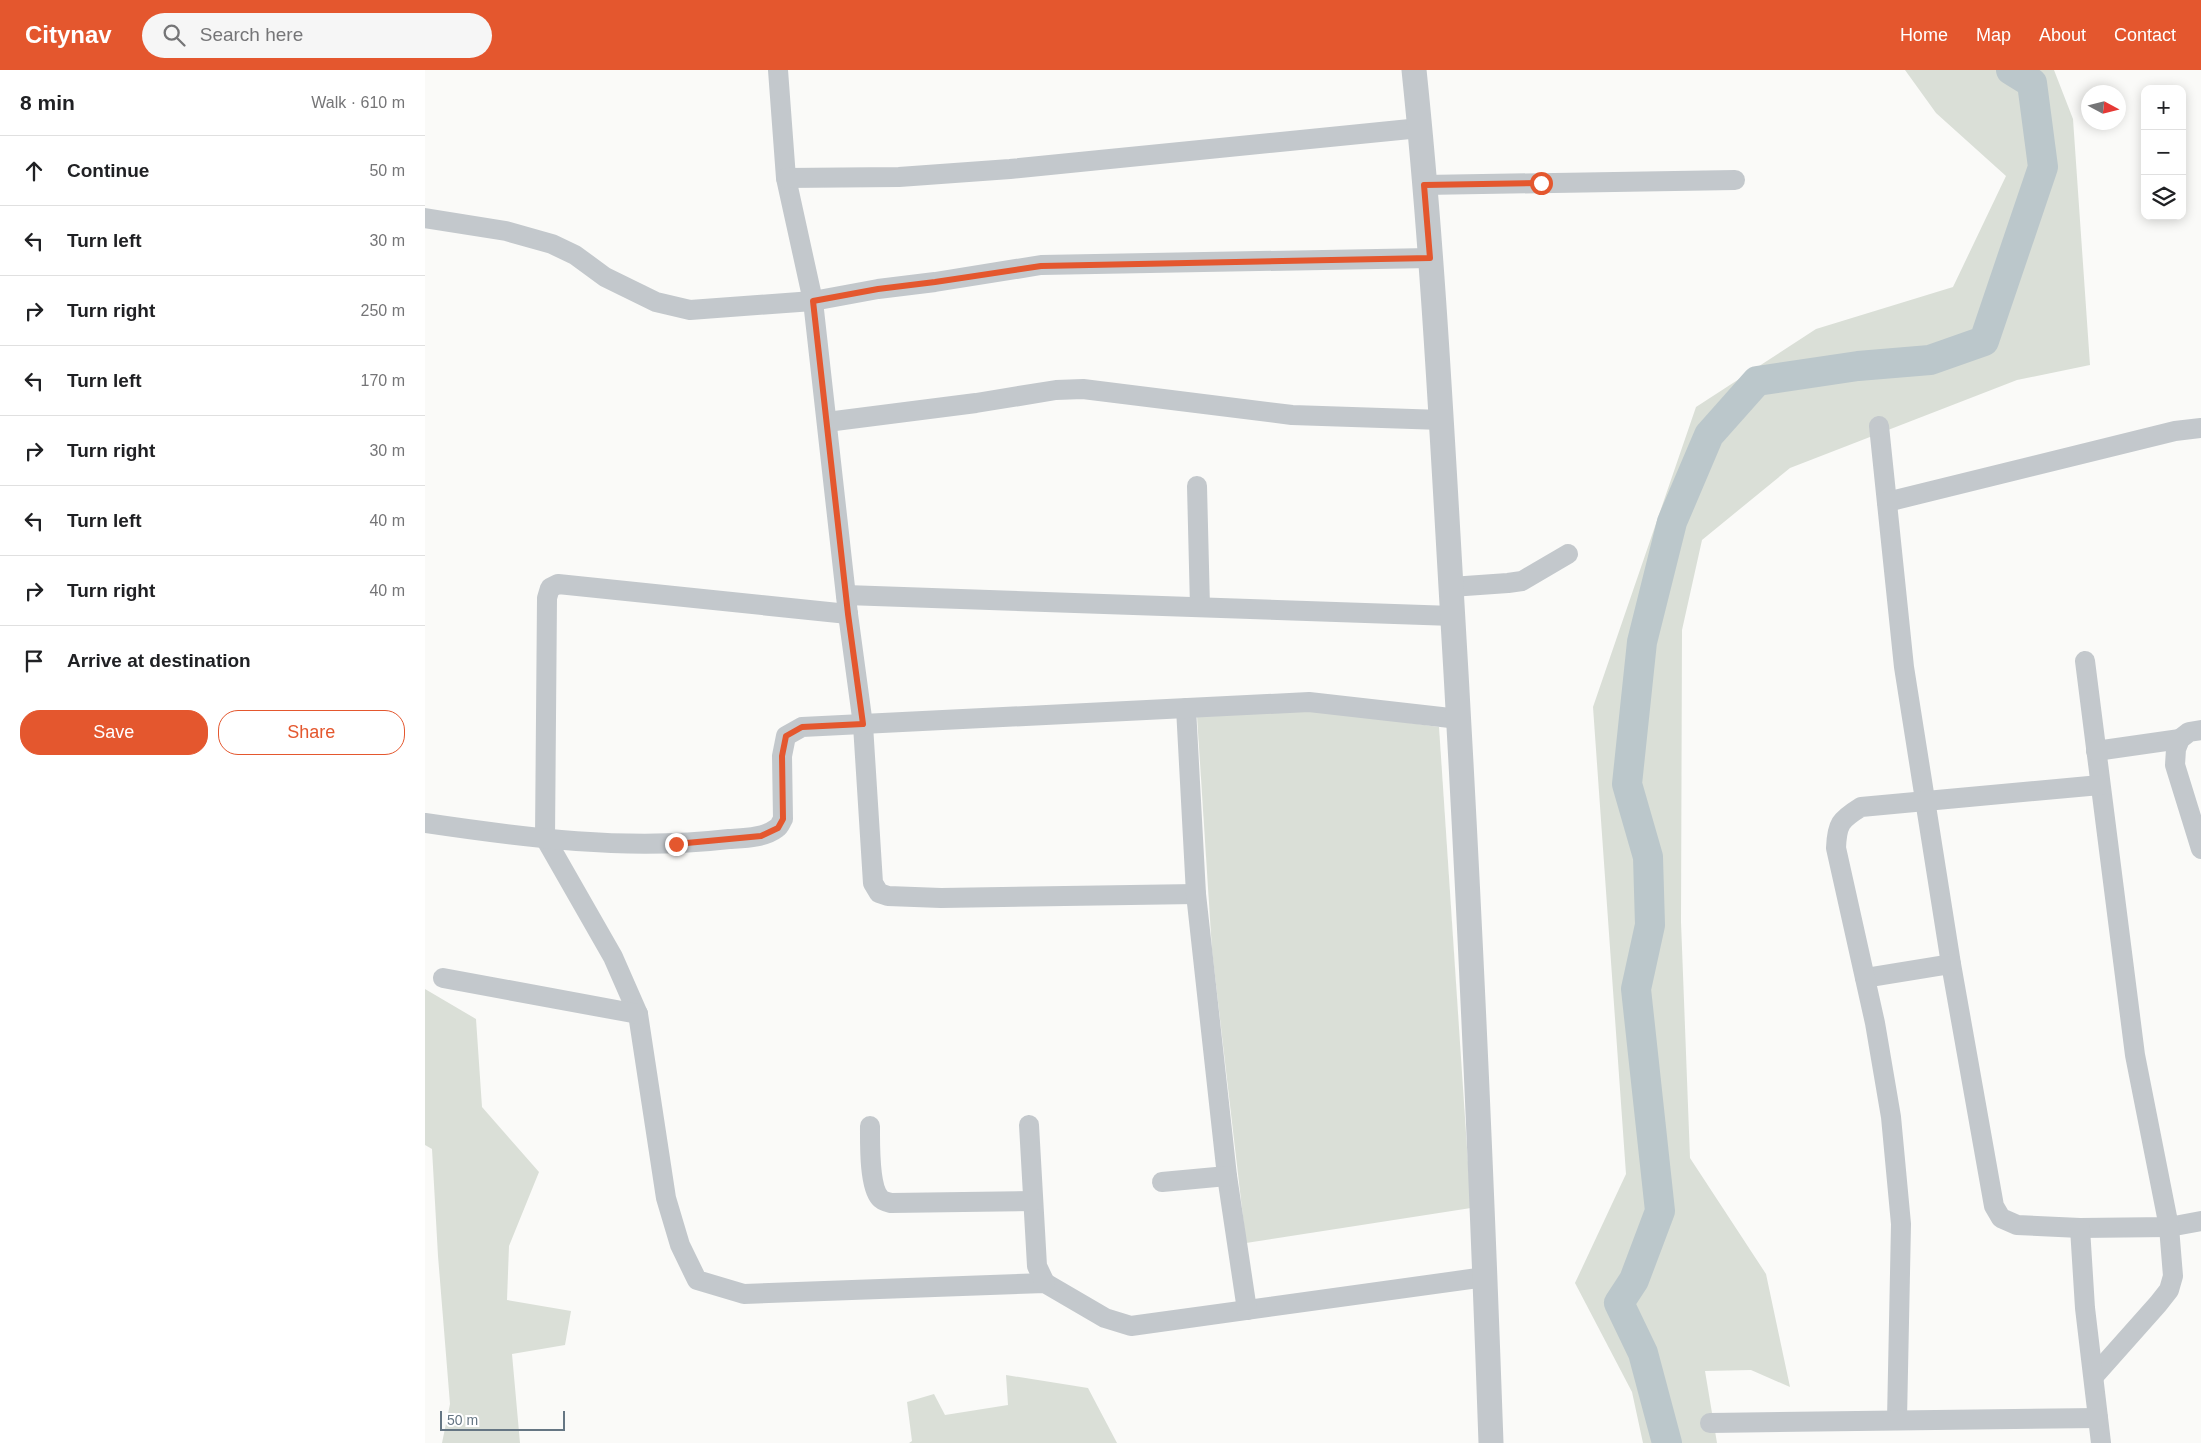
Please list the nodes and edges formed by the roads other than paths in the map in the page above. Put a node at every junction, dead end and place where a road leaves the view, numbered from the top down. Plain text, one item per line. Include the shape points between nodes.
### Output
1 (778, 70) edge
2 (1414, 70) edge
3 (1420, 128) junction
4 (786, 178) junction
5 (1735, 180) dead end
6 (1424, 185) junction
7 (425, 218) edge
8 (1430, 258) junction
9 (813, 301) junction
10 (1442, 420) junction
11 (827, 422) junction
12 (1879, 426) dead end
13 (2201, 428) edge
14 (1197, 486) dead end
15 (1887, 502) junction
16 (1568, 554) dead end
17 (1451, 587) junction
18 (846, 595) junction
19 (1200, 607) junction
20 (848, 614) junction
21 (1453, 616) junction
22 (2085, 661) dead end
23 (1186, 708) junction
24 (1459, 719) junction
25 (863, 724) junction
26 (2201, 730) edge
27 (2180, 739) junction
28 (2096, 751) junction
29 (2100, 785) junction
30 (1924, 802) junction
31 (425, 823) edge
32 (545, 838) junction
33 (2201, 849) edge
34 (1196, 894) junction
35 (1951, 964) junction
36 (443, 978) dead end
37 (1865, 978) junction
38 (639, 1014) junction
39 (1029, 1125) dead end
40 (870, 1126) dead end
41 (1227, 1176) junction
42 (1162, 1182) dead end
43 (1033, 1201) junction
44 (2201, 1221) edge
45 (2169, 1227) junction
46 (2080, 1228) junction
47 (1485, 1277) junction
48 (1045, 1283) junction
49 (1247, 1310) junction
50 (2093, 1376) junction
51 (2099, 1418) junction
52 (1897, 1420) junction
53 (1711, 1422) dead end
54 (1491, 1443) edge
55 (2101, 1443) edge

1 - 4 street
2 - 3 street
3 - 4 street via 1001,170 899,177
3 - 6 street
4 - 9 street
5 - 6 street
6 - 8 street
7 - 9 street via 506,231 552,244 647,298 690,310
8 - 9 street via 1041,266
8 - 10 street
9 - 11 street
10 - 11 street via 1292,414 1083,389
10 - 17 street
11 - 18 street
12 - 15 street
13 - 15 street via 2175,430
14 - 19 street
15 - 30 street via 1904,666
16 - 17 street via 1522,581
17 - 21 street
18 - 19 street
18 - 20 street
19 - 21 street
20 - 25 street
20 - 32 street via 558,584 550,588 547,598
21 - 24 street
22 - 28 street
23 - 24 street via 1309,702
23 - 25 street
23 - 34 street
24 - 47 street
25 - 32 street via 802,727 786,736 782,756 783,819 778,828 761,836 693,844 624,845
25 - 34 street via 873,883 879,893 941,898
26 - 27 street via 2189,732
27 - 28 street
27 - 33 street via 2175,765
28 - 29 street
29 - 30 street
29 - 45 street via 2135,1055
30 - 35 street
30 - 37 street via 1861,807 1844,818 1837,828 1835,848
31 - 32 street
32 - 38 street via 613,957
34 - 41 street
35 - 37 street
35 - 46 street via 1994,1206 2001,1218 2017,1225
36 - 38 street
37 - 52 street via 1891,1117 1901,1224
38 - 48 street via 666,1198 680,1245 697,1280 744,1294
39 - 43 street
40 - 43 street via 871,1168 881,1200 891,1203
41 - 42 street
41 - 49 street
43 - 48 street via 1037,1266
44 - 45 street
45 - 46 street
45 - 50 street via 2173,1276 2169,1290
46 - 50 street
47 - 49 street
47 - 54 street
48 - 49 street via 1105,1318 1131,1326
50 - 51 street
51 - 52 street
51 - 55 street
52 - 53 street

